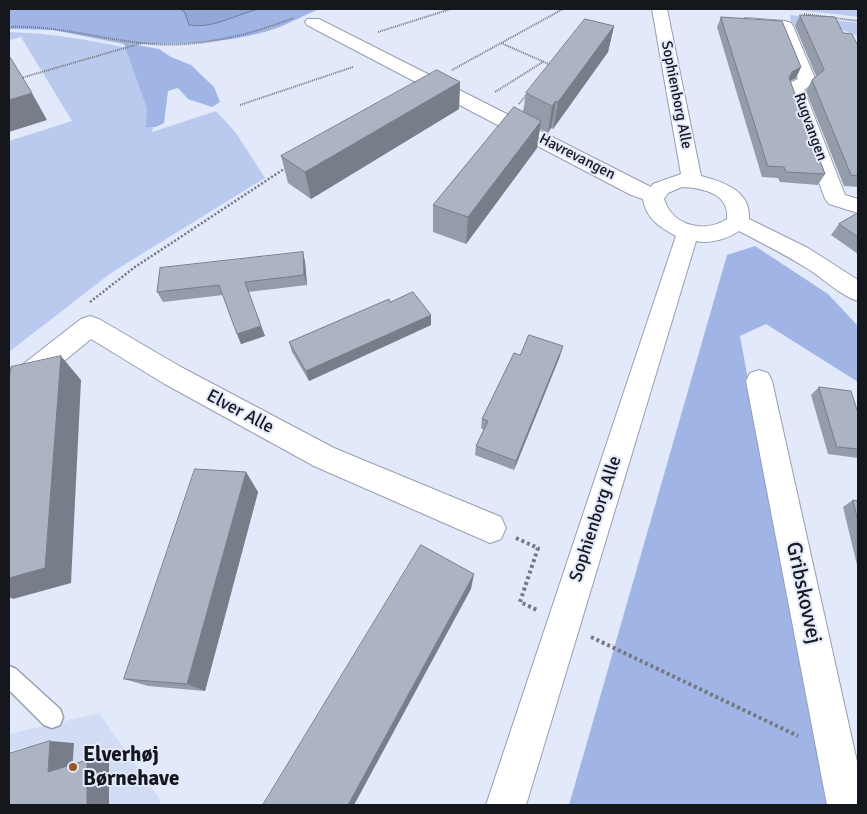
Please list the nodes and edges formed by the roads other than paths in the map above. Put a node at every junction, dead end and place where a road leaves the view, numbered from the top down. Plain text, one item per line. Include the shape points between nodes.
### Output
1 (659, 9) edge
2 (313, 22) dead end
3 (740, 22) edge
4 (692, 180) junction
5 (654, 195) junction
6 (858, 206) edge
7 (738, 222) junction
8 (688, 232) junction
9 (858, 292) edge
10 (758, 381) dead end
11 (9, 390) edge
12 (501, 533) road end
13 (10, 678) edge
14 (52, 717) dead end
15 (846, 747) edge
16 (506, 805) edge
17 (847, 805) edge

1 - 4 street, Sophienborg Alle
2 - 5 street, Havrevangen via 638,190
3 - 6 street, Rugvangen via 785,26 807,81 794,88 836,199
4 - 5 street via 668,183
4 - 7 street via 720,188 730,196 738,204
5 - 8 street via 656,212 669,224
7 - 8 street via 724,233 700,235
7 - 9 street via 793,249 840,277
8 - 16 street, Sophienborg Alle
10 - 15 street, Gribskovvej
11 - 12 street, Elver Alle via 90,326 172,375 324,457
13 - 14 lane
15 - 17 street, Gribskovvej

